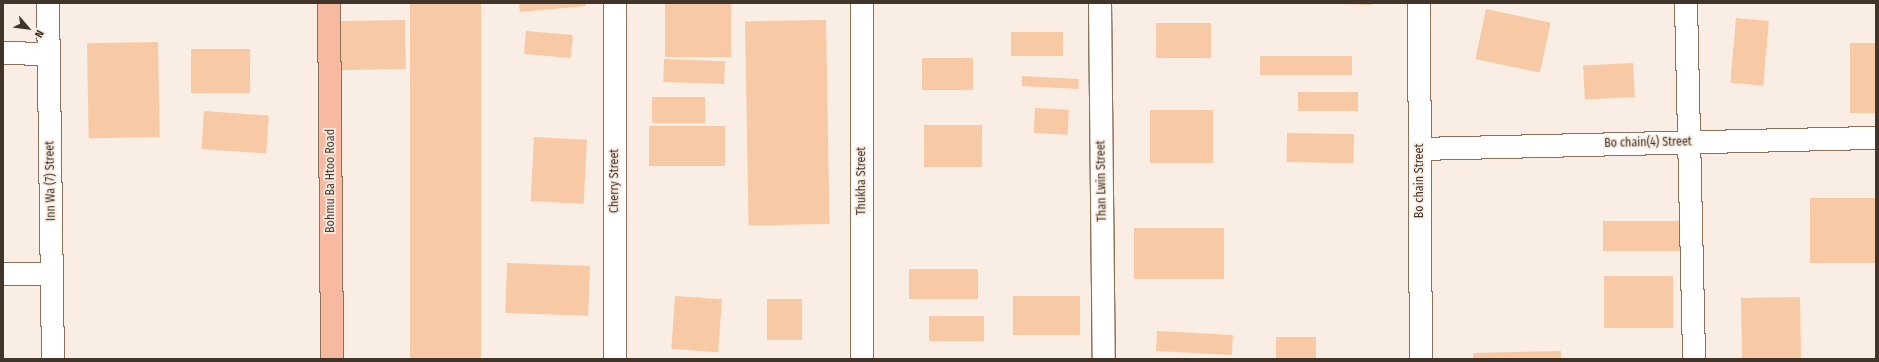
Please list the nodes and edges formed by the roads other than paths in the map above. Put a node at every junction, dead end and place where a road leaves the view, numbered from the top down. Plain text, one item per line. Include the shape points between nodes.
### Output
1 (48, 3) edge
2 (329, 3) edge
3 (615, 3) edge
4 (862, 3) edge
5 (1100, 3) edge
6 (1419, 3) edge
7 (1686, 3) edge
8 (3, 53) edge
9 (48, 54) junction
10 (1876, 138) edge
11 (1688, 142) junction
12 (1420, 149) junction
13 (3, 274) edge
14 (52, 274) junction
15 (53, 359) edge
16 (332, 359) edge
17 (616, 359) edge
18 (862, 359) edge
19 (1104, 359) edge
20 (1421, 359) edge
21 (1694, 359) edge

1 - 9 street, Inn Wa (7) Street
2 - 16 main road, Bohmu Ba Htoo Road
3 - 17 street, Cherry Street
4 - 18 street, Thukha Street
5 - 19 street, Than Lwin Street
6 - 12 street, Bo chain Street
7 - 11 street
8 - 9 street
9 - 14 street, Inn Wa (7) Street
10 - 11 street, Bo chain(4) Street
11 - 12 street, Bo chain(4) Street
11 - 21 street
12 - 20 street, Bo chain Street
13 - 14 street
14 - 15 street, Inn Wa (7) Street

